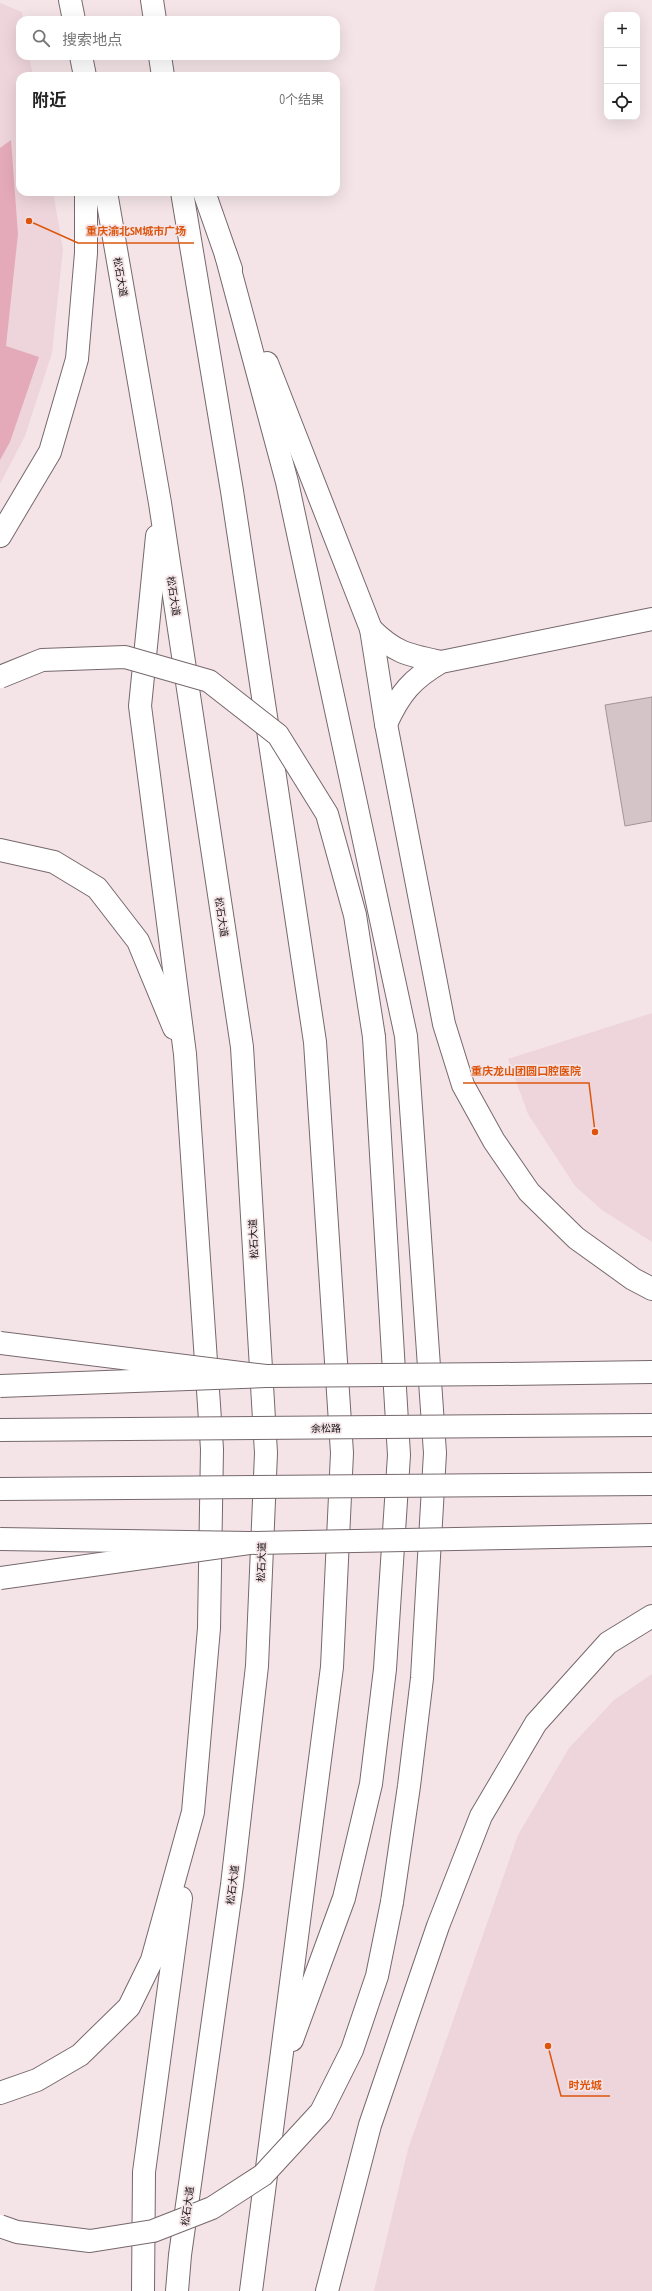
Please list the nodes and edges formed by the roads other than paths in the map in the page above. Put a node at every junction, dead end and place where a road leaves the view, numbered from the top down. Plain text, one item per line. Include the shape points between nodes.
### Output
1 (70, 0) edge
2 (152, 0) edge
3 (73, 16) edge
4 (154, 16) edge
5 (82, 60) edge
6 (161, 60) edge
7 (84, 72) edge
8 (162, 72) edge
9 (86, 196) edge
10 (107, 196) edge
11 (183, 196) edge
12 (205, 196) edge
13 (226, 256) junction
14 (160, 503) junction
15 (0, 536) edge
16 (652, 619) edge
17 (371, 629) junction
18 (441, 662) junction
19 (0, 677) edge
20 (386, 724) junction
21 (0, 850) edge
22 (185, 1054) junction
23 (652, 1289) edge
24 (0, 1343) edge
25 (652, 1372) edge
26 (266, 1376) junction
27 (0, 1386) edge
28 (652, 1425) edge
29 (0, 1430) edge
30 (652, 1484) edge
31 (0, 1489) edge
32 (652, 1535) edge
33 (0, 1539) edge
34 (249, 1543) junction
35 (0, 1578) edge
36 (652, 1616) edge
37 (193, 1812) junction
38 (277, 2082) junction
39 (0, 2093) edge
40 (0, 2226) edge
41 (143, 2291) edge
42 (177, 2291) edge
43 (251, 2291) edge
44 (327, 2291) edge

1 - 3 main road
2 - 4 main road
5 - 7 main road
6 - 8 main road
9 - 15 main road via 86,253 77,359 50,452
10 - 14 main road, 松石大道
11 - 38 main road via 232,491 315,1042 342,1453 332,1667
12 - 13 main road
13 - 17 main road
13 - 40 main road, bridge via 287,482 406,1036 435,1453 422,1678 392,1902 377,1976 352,2050 321,2112 263,2175 212,2208 153,2231 90,2241 17,2232
14 - 22 main road via 140,706
14 - 42 main road, 松石大道 via 242,1047 266,1453 257,1666 232,1885
16 - 18 main road
17 - 18 main road via 400,653
17 - 20 main road
18 - 20 main road via 410,684 396,701
19 - 38 main road, bridge via 42,660 125,657 209,681 278,735 327,814 355,915 374,1037 399,1455 385,1669 371,1784 344,1898
20 - 23 main road via 444,1024 463,1085 494,1142 529,1192 576,1238 633,1280
21 - 22 main road via 54,862 97,888 138,941
22 - 37 main road via 212,1449 209,1628
24 - 26 main road, bridge
25 - 26 main road, bridge
26 - 27 main road, bridge
28 - 29 main road, 余松路, bridge
30 - 31 main road, bridge
32 - 34 main road, bridge
33 - 34 main road, bridge
34 - 35 main road, bridge
36 - 44 main road via 608,1643 536,1723 481,1816 438,1926 370,2125
37 - 39 main road via 152,1960 129,2007 80,2055 37,2080
37 - 41 main road via 144,2172
38 - 43 main road

